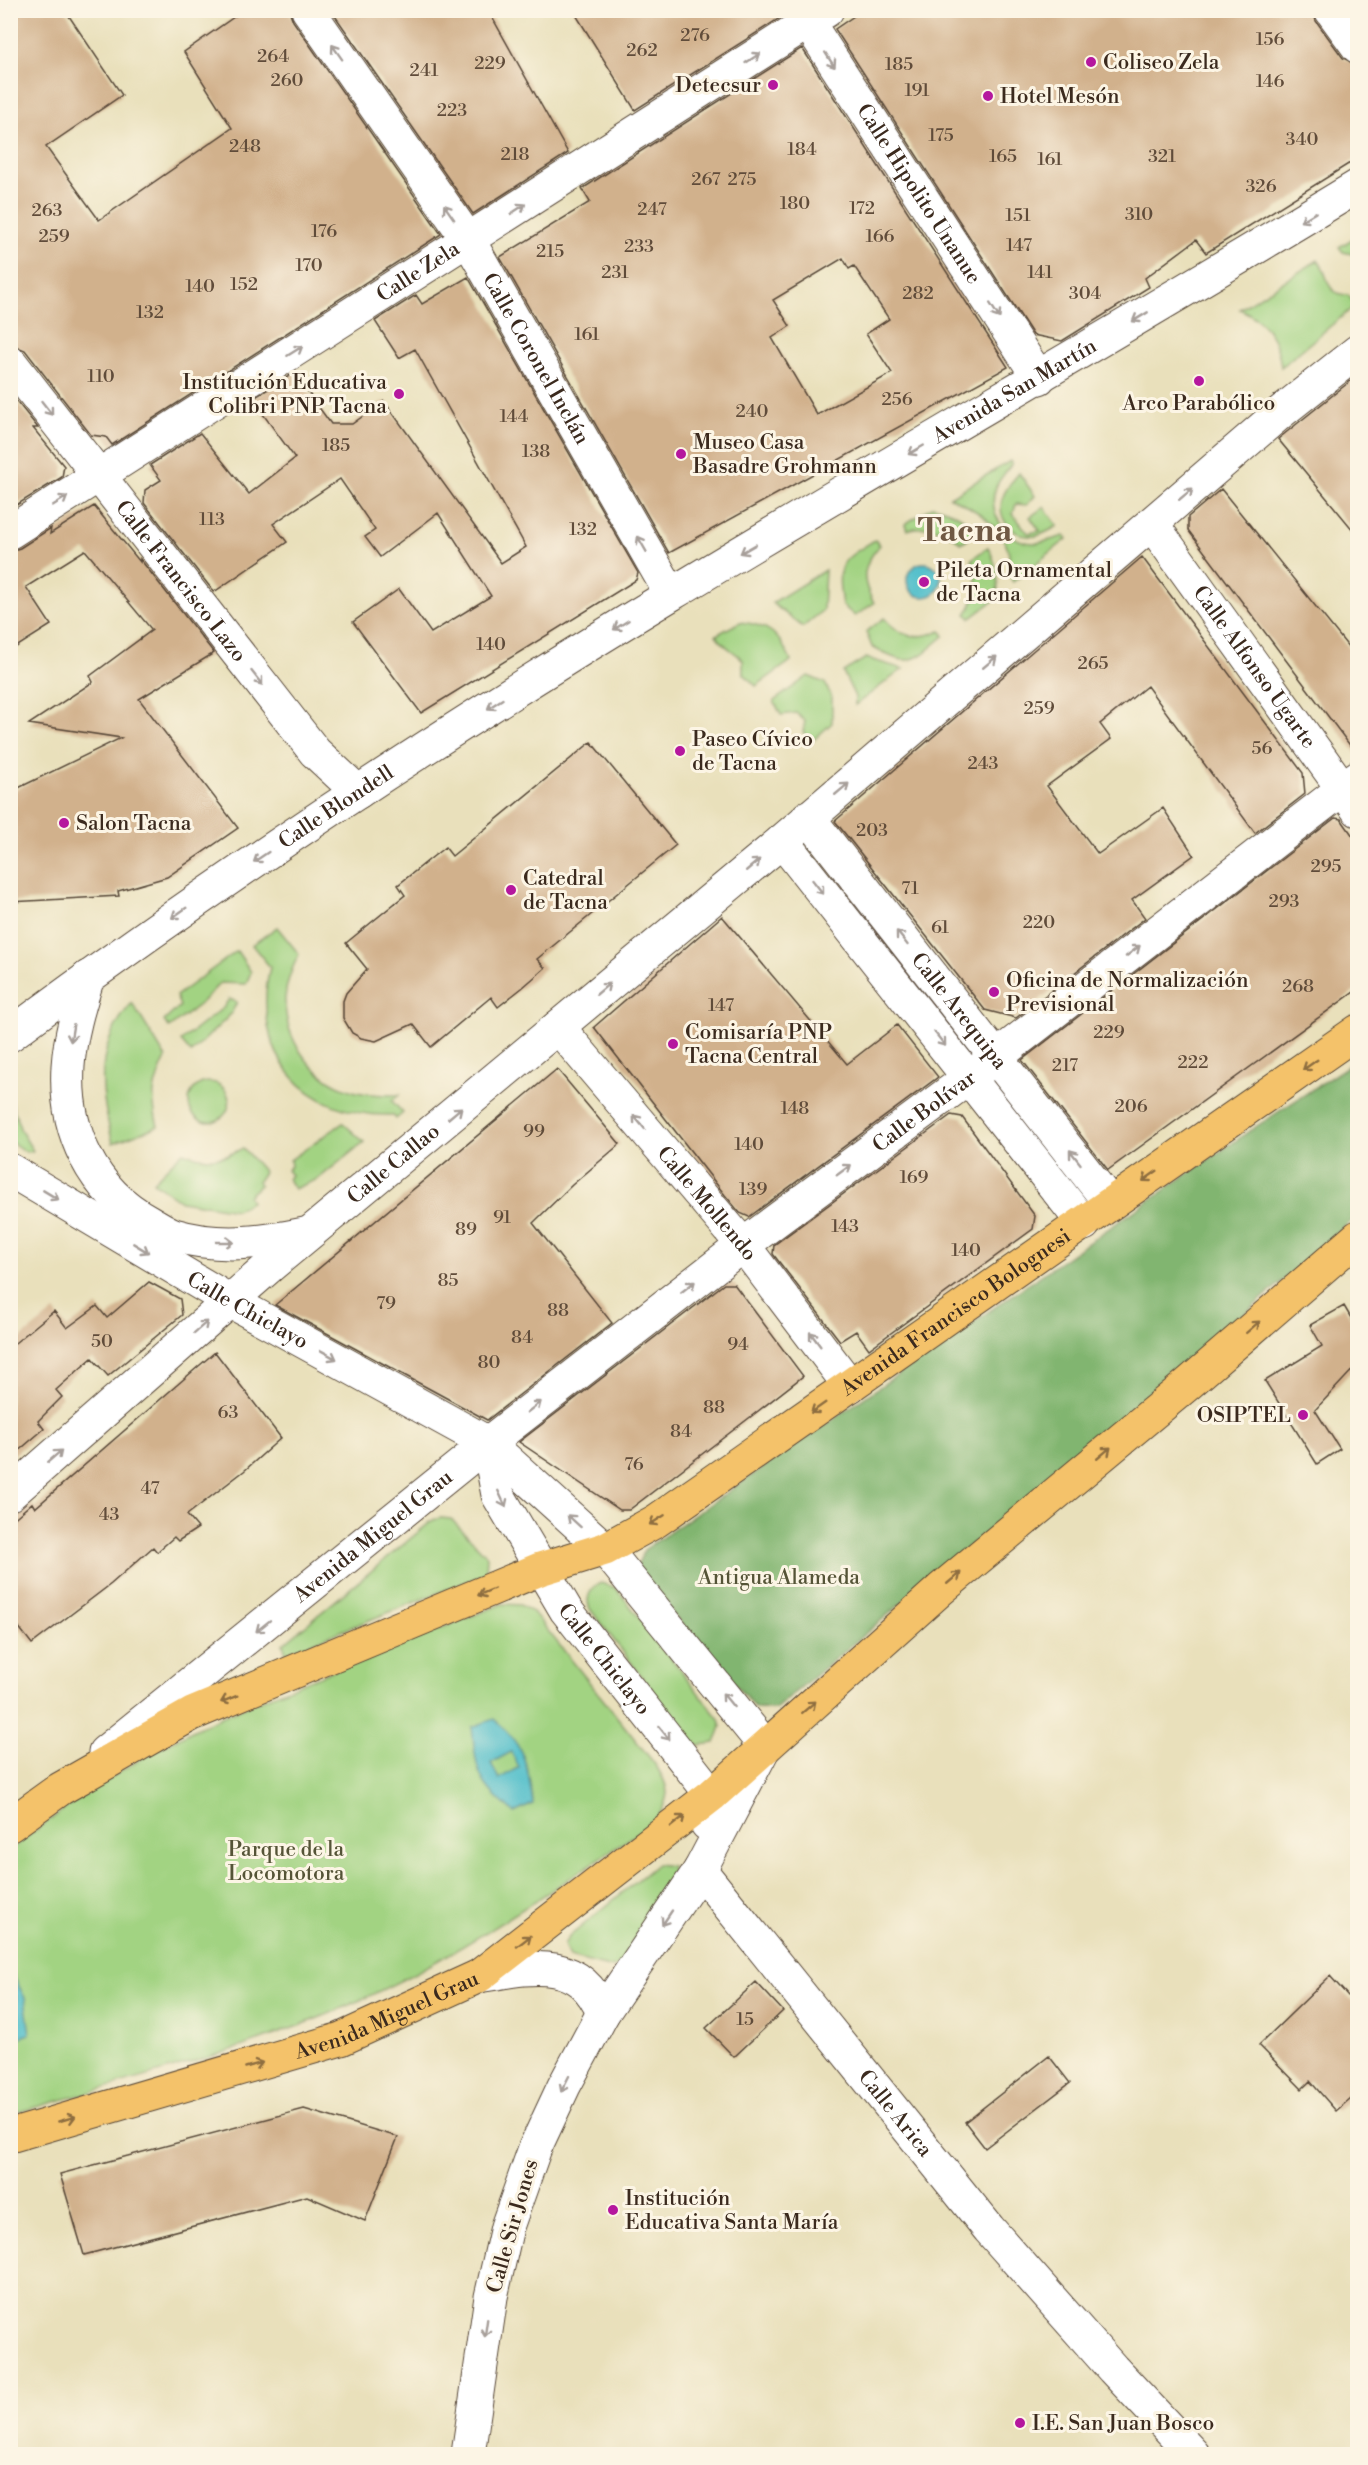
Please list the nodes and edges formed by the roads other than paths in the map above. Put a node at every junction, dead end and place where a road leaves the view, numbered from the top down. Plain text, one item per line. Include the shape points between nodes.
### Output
1 (308, 10) edge
2 (1331, 10) edge
3 (811, 15) edge
4 (1358, 47) edge
5 (1358, 186) edge
6 (469, 241) junction
7 (1358, 351) edge
8 (10, 362) edge
9 (1039, 378) junction
10 (99, 476) junction
11 (1152, 524) junction
12 (10, 532) edge
13 (671, 594) junction
14 (358, 792) junction
15 (1352, 792) edge
16 (808, 817) junction
17 (782, 841) junction
18 (88, 977) junction
19 (558, 1027) junction
20 (1358, 1032) edge
21 (10, 1035) edge
22 (996, 1057) junction
23 (970, 1077) junction
24 (10, 1170) edge
25 (1110, 1203) junction
26 (1084, 1224) junction
27 (314, 1232) junction
28 (1358, 1237) edge
29 (743, 1245) junction
30 (230, 1301) junction
31 (850, 1386) junction
32 (488, 1443) junction
33 (10, 1494) edge
34 (605, 1549) junction
35 (540, 1569) junction
36 (765, 1746) junction
37 (60, 1789) junction
38 (712, 1794) junction
39 (10, 1825) edge
40 (700, 1870) junction
41 (479, 1976) junction
42 (603, 2013) junction
43 (10, 2136) edge
44 (468, 2454) edge
45 (1193, 2454) edge

6 -> 1 street, Calle Coronel Inclán
2 - 4 street
6 -> 3 street, Calle Zela
3 -> 9 street, Calle Hipolito Unanue
5 -> 9 street, Avenida San Martín
10 -> 6 street, Calle Zela
13 -> 6 street, Calle Coronel Inclán
11 -> 7 street
8 -> 10 street, Calle Francisco Lazo
9 -> 13 street, Avenida San Martín
12 -> 10 street, Calle Zela
10 -> 14 street, Calle Francisco Lazo via 315,752
11 - 15 street, Calle Alfonso Ugarte
16 -> 11 street
13 -> 14 street, Calle Blondell
14 -> 18 street, Calle Blondell
22 -> 15 street, Calle Bolívar
16 - 17 street
22 -> 16 street, Calle Arequipa
19 -> 17 street, Calle Callao
17 -> 23 street, Calle Arequipa
18 - 21 street, Calle Blondell
18 -> 27 street via 73,1028 69,1102 76,1139 88,1166 108,1191 136,1215 173,1235 215,1242 264,1242
27 -> 19 street, Calle Callao
29 -> 19 street, Calle Mollendo
20 -> 25 main road, Avenida Francisco Bolognesi
22 - 23 street, Calle Bolívar
25 -> 22 street, Calle Arequipa
23 - 26 street, Calle Arequipa
29 -> 23 street, Calle Bolívar
24 -> 30 street, Calle Chiclayo
25 - 26 main road, Avenida Francisco Bolognesi
26 - 31 main road, Avenida Francisco Bolognesi
27 - 30 street, Calle Callao
36 -> 28 main road via 941,1589
31 -> 29 street, Calle Mollendo
32 -> 29 street, Calle Bolívar
30 -> 32 street, Calle Chiclayo
33 -> 30 street, Calle Callao
31 -> 34 main road, Avenida Francisco Bolognesi via 656,1521
34 -> 32 street, Calle Chiclayo
32 -> 35 street, Calle Chiclayo via 498,1495
32 -> 37 street, Avenida Miguel Grau
34 - 35 main road, Avenida Francisco Bolognesi
36 -> 34 street, Calle Chiclayo
35 -> 37 main road, Avenida Miguel Grau via 192,1714
35 -> 38 street, Calle Chiclayo via 566,1610
36 - 38 main road
36 - 40 street
37 - 39 main road, Avenida Miguel Grau
38 - 40 street
41 -> 38 main road, Avenida Miguel Grau
40 -> 42 street, Calle Sir Jones
40 - 45 street, Calle Arica via 989,2229
41 - 42 street via 530,1968 574,1974 595,1993
43 -> 41 main road, Avenida Miguel Grau via 341,2040
42 -> 44 street, Calle Sir Jones via 535,2148 507,2227 491,2297

